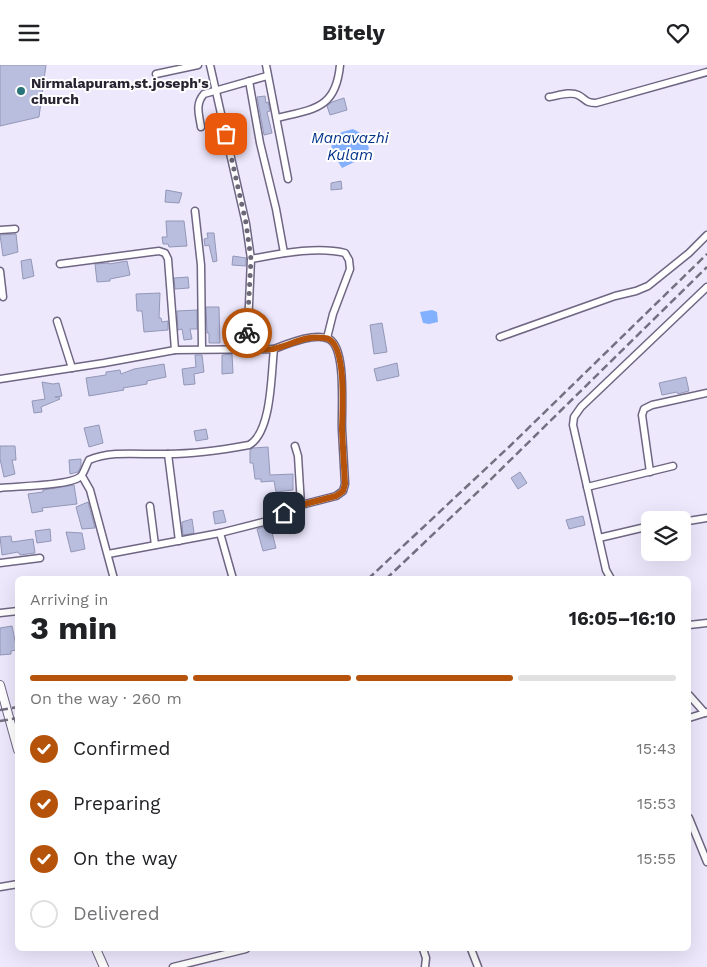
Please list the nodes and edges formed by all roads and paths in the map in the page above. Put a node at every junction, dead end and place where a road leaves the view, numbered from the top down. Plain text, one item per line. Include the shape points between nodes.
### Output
1 (198, 65) edge
2 (210, 65) edge
3 (266, 65) edge
4 (340, 65) edge
5 (707, 71) edge
6 (156, 74) dead end
7 (268, 76) junction
8 (249, 81) junction
9 (216, 90) junction
10 (549, 97) dead end
11 (277, 119) junction
12 (201, 127) dead end
13 (288, 179) dead end
14 (195, 211) dead end
15 (15, 229) dead end
16 (0, 230) edge
17 (707, 235) edge
18 (284, 253) junction
19 (251, 259) junction
20 (60, 264) dead end
21 (0, 271) edge
22 (707, 287) edge
23 (3, 297) dead end
24 (57, 321) dead end
25 (500, 337) dead end
26 (328, 338) junction
27 (202, 349) junction
28 (247, 349) junction
29 (274, 349) junction
30 (175, 350) junction
31 (72, 368) junction
32 (0, 379) edge
33 (707, 393) edge
34 (295, 445) dead end
35 (168, 454) junction
36 (673, 466) dead end
37 (650, 472) junction
38 (82, 476) junction
39 (587, 487) junction
40 (0, 488) edge
41 (301, 505) junction
42 (150, 506) dead end
43 (707, 518) edge
44 (691, 520) edge
45 (641, 528) edge
46 (220, 533) junction
47 (599, 538) junction
48 (179, 541) junction
49 (155, 545) junction
50 (108, 554) junction
51 (40, 558) dead end
52 (0, 563) edge
53 (113, 576) edge
54 (233, 576) edge
55 (609, 576) edge
56 (15, 611) edge
57 (0, 613) edge
58 (707, 623) edge
59 (691, 625) edge
60 (0, 685) edge
61 (691, 697) edge
62 (706, 713) edge
63 (691, 717) edge
64 (15, 739) edge
65 (691, 823) edge
66 (707, 862) edge
67 (15, 884) edge
68 (0, 887) edge
69 (97, 951) edge
70 (238, 951) edge
71 (424, 951) edge
72 (472, 951) edge
73 (104, 967) edge
74 (173, 967) edge
75 (425, 967) edge
76 (478, 967) edge

1 - 6 street
2 - 9 street
3 - 7 street
4 - 11 street via 334,94 326,102
5 - 10 street via 596,103 588,103 572,93
7 - 8 street
7 - 11 street
8 - 9 street
8 - 18 street
9 - 12 street via 204,93 200,99
9 - 19 street
11 - 13 street
14 - 27 street via 201,265
15 - 16 street
17 - 25 street via 689,253 636,291
18 - 19 street
18 - 26 street via 335,251 345,253 349,260 350,269
19 - 28 street
20 - 30 street via 159,251 165,253
21 - 23 street
22 - 39 street via 574,417 572,425
24 - 31 street
26 - 29 street via 304,337
26 - 41 street via 337,350 343,389 345,484 343,491 336,496
27 - 28 street
27 - 30 street
28 - 29 street
29 - 35 street via 268,405 261,433 255,442
30 - 31 street
31 - 32 street
33 - 37 street via 644,409 642,415
34 - 41 street
35 - 38 street via 97,457 89,460
35 - 48 street
36 - 37 street
37 - 39 street
38 - 40 street via 61,483
38 - 50 street via 90,490
39 - 47 street
41 - 46 street via 268,521
42 - 49 street
43 - 44 street
45 - 47 street
46 - 48 street
46 - 54 street
47 - 55 street
48 - 49 street
49 - 50 street
50 - 53 street
51 - 52 street
56 - 57 street
58 - 59 street
60 - 64 street
61 - 62 street
62 - 63 street
65 - 66 street
67 - 68 street
69 - 73 street
70 - 74 street
71 - 75 street
72 - 76 street

